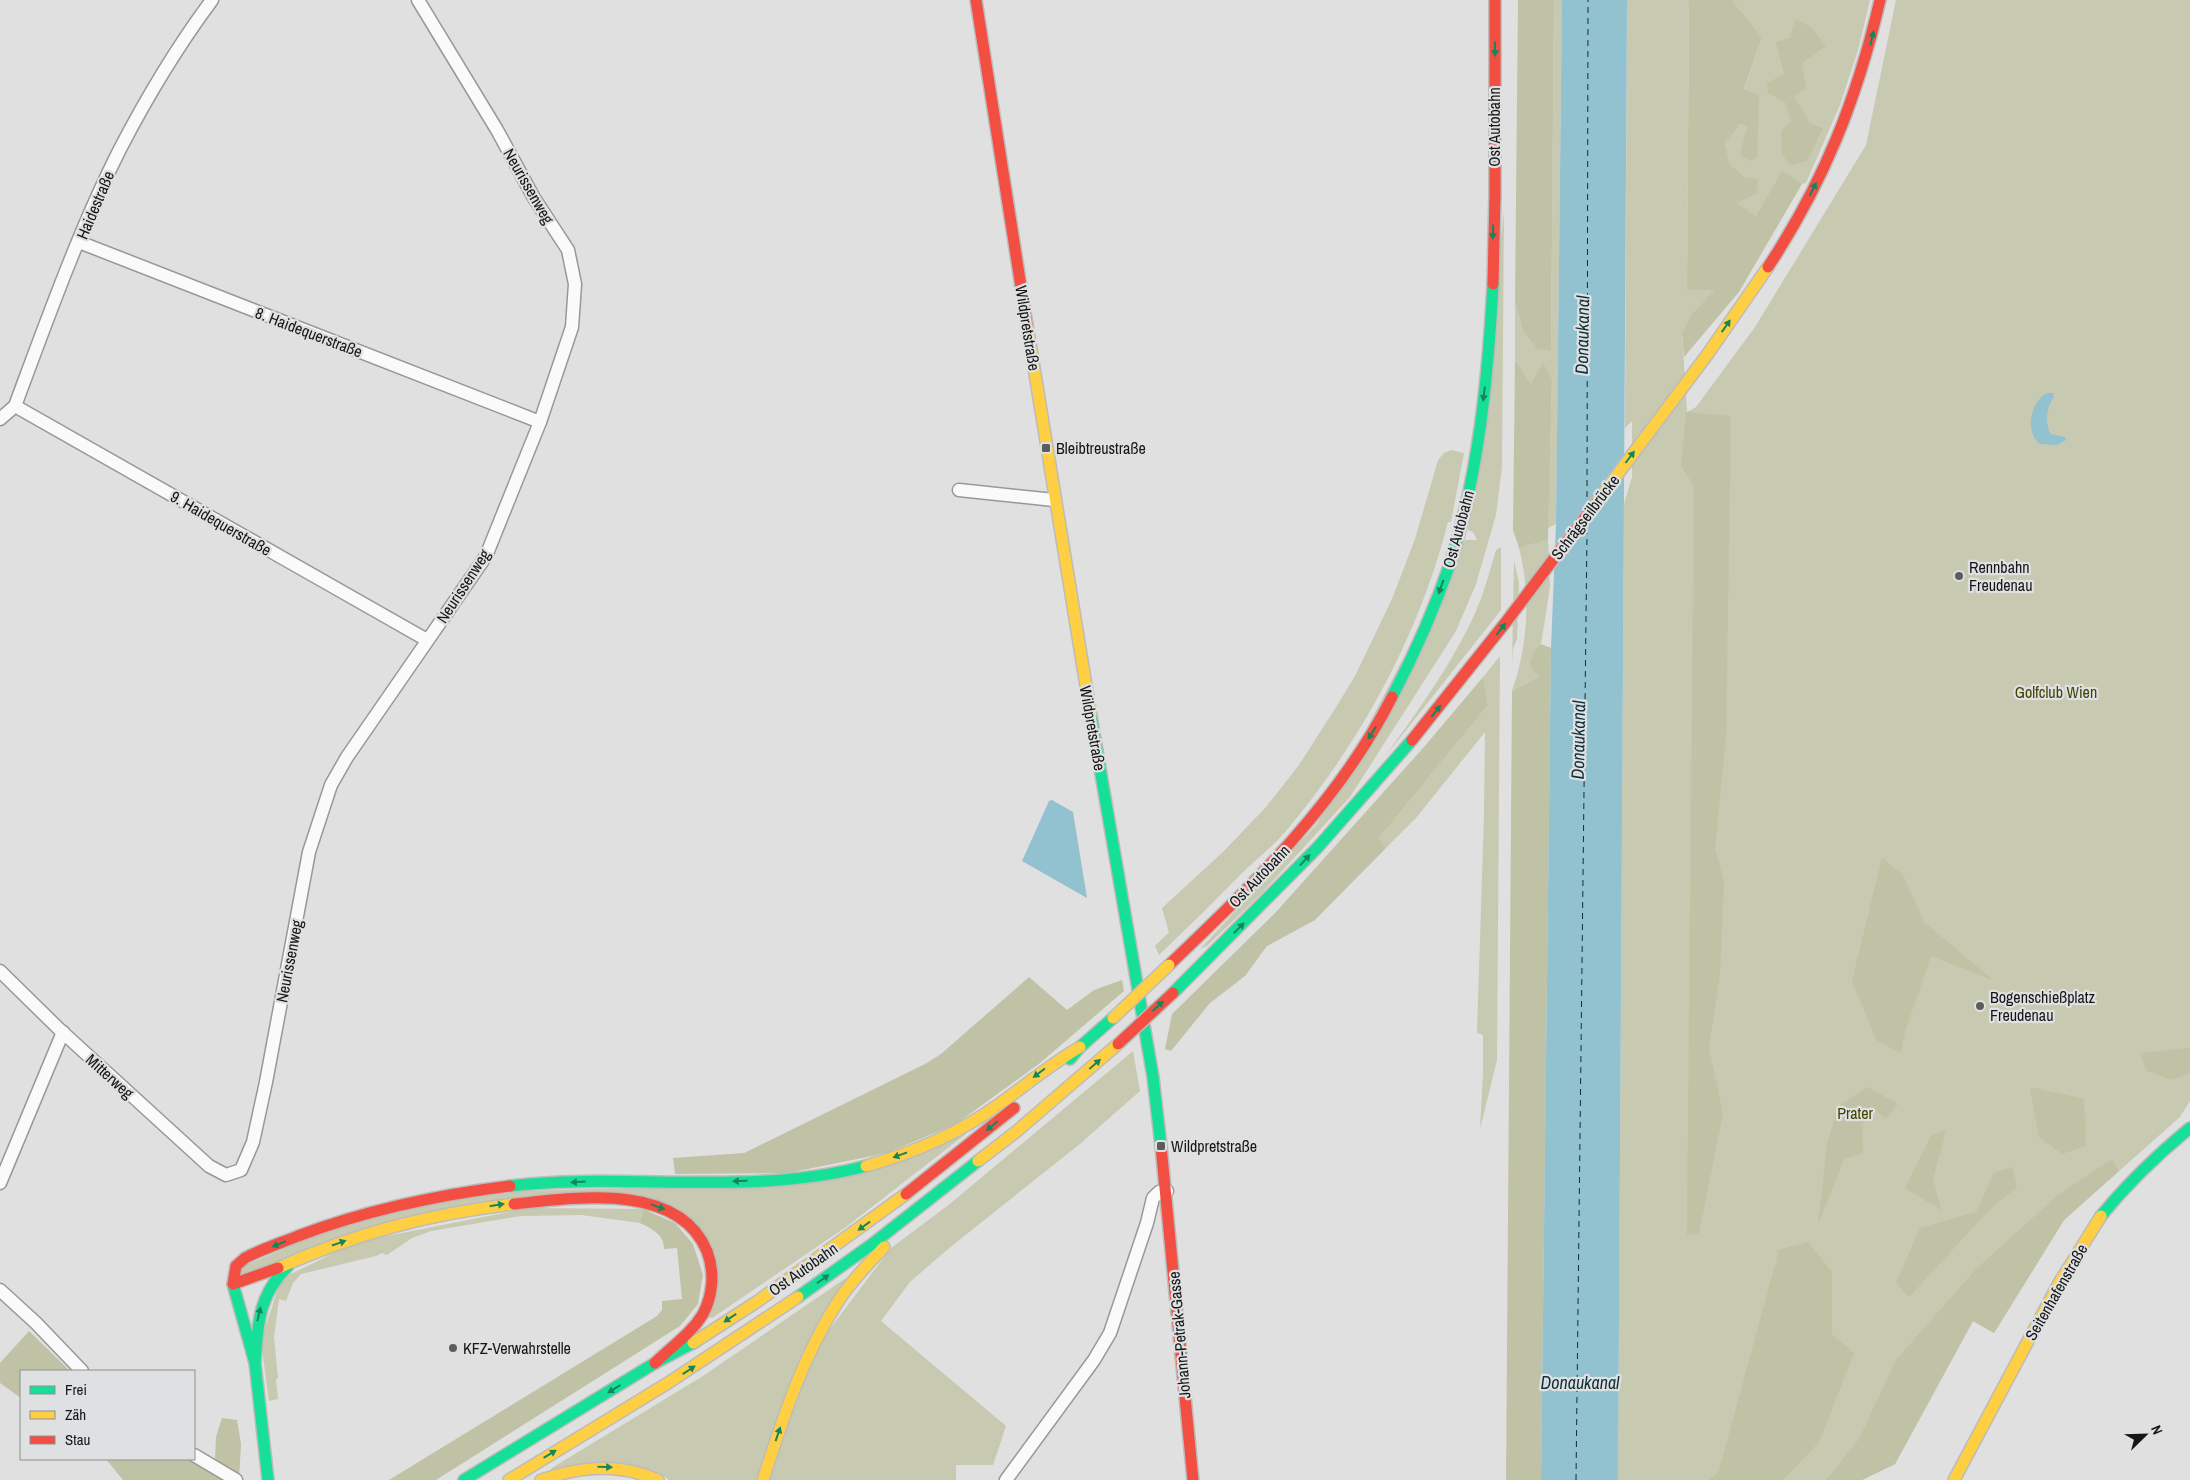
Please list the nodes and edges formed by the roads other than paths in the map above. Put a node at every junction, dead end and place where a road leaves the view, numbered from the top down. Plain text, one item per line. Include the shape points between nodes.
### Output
1 (212, 0) edge
2 (418, 0) edge
3 (976, 0) edge
4 (1495, 0) edge
5 (1880, 0) edge
6 (79, 242) junction
7 (15, 406) junction
8 (0, 419) edge
9 (540, 422) junction
10 (959, 490) dead end
11 (1054, 500) junction
12 (427, 640) junction
13 (1471, 668) joint
14 (0, 971) edge
15 (63, 1032) junction
16 (1080, 1047) junction
17 (2190, 1128) edge
18 (226, 1175) joint
19 (0, 1183) edge
20 (1167, 1191) junction
21 (936, 1196) junction
22 (294, 1261) junction
23 (233, 1284) junction
24 (0, 1290) edge
25 (255, 1363) junction
26 (655, 1363) junction
27 (81, 1370) edge
28 (195, 1456) edge
29 (236, 1480) edge
30 (268, 1480) edge
31 (464, 1480) edge
32 (509, 1480) edge
33 (541, 1480) edge
34 (658, 1480) edge
35 (763, 1480) edge
36 (1006, 1480) edge
37 (1193, 1480) edge
38 (1954, 1480) edge

1 - 6 street, Haidestraße via 148,99 120,150
2 - 9 street, Neurissenweg via 568,250 575,284 572,327
3 - 11 main road, Wildpretstraße
4 -> 16 main road, Ost Autobahn, bridge via 1493,259 1487,365 1465,508 1441,590 1390,702 1348,771 1302,831 1232,904
13 -> 5 main road, Schrägseilbrücke via 1698,366 1760,278 1814,187 1846,118 1870,45
6 - 7 street, Haidestraße
6 - 9 street, 8. Haidequerstraße
7 - 8 street, Haidestraße
7 - 12 street, 9. Haidequerstraße
9 - 12 street, Neurissenweg via 486,556
10 - 11 street
11 - 20 main road, Wildpretstraße via 1153,1077
12 - 18 street, Neurissenweg via 331,785 309,852 253,1142 241,1170
21 -> 13 main road, Ost Autobahn, bridge via 1018,1131 1118,1044 1246,922 1398,758
14 - 15 street, Mitterweg
15 - 18 street, Mitterweg via 209,1166
15 - 19 street
16 -> 23 main road via 1057,1060 996,1106 951,1132 909,1152 856,1169 778,1180 592,1181 504,1186 436,1197 364,1213 253,1255 235,1268
16 -> 26 main road, Ost Autobahn via 1063,1068 864,1226 758,1300 673,1355
17 - 38 main road, Seitenhafenstraße via 2157,1155 2099,1218 2059,1283
20 - 36 street via 1159,1192 1153,1198 1110,1333 1094,1360
20 - 37 main road, Johann-Petrak-Gasse
32 -> 21 main road, Ost Autobahn via 769,1317
35 -> 21 main road via 798,1374 820,1330 845,1291 879,1251
22 - 23 main road
25 -> 22 main road via 256,1323 261,1302 274,1280
22 -> 26 main road via 340,1242 404,1223 508,1204 593,1198 637,1201 660,1207 680,1217 696,1232 710,1258 712,1279 710,1298 700,1317
23 - 25 main road
24 - 27 street
25 - 30 main road
26 -> 31 main road, Ost Autobahn
28 - 29 street
33 -> 34 main road via 590,1467 643,1472

